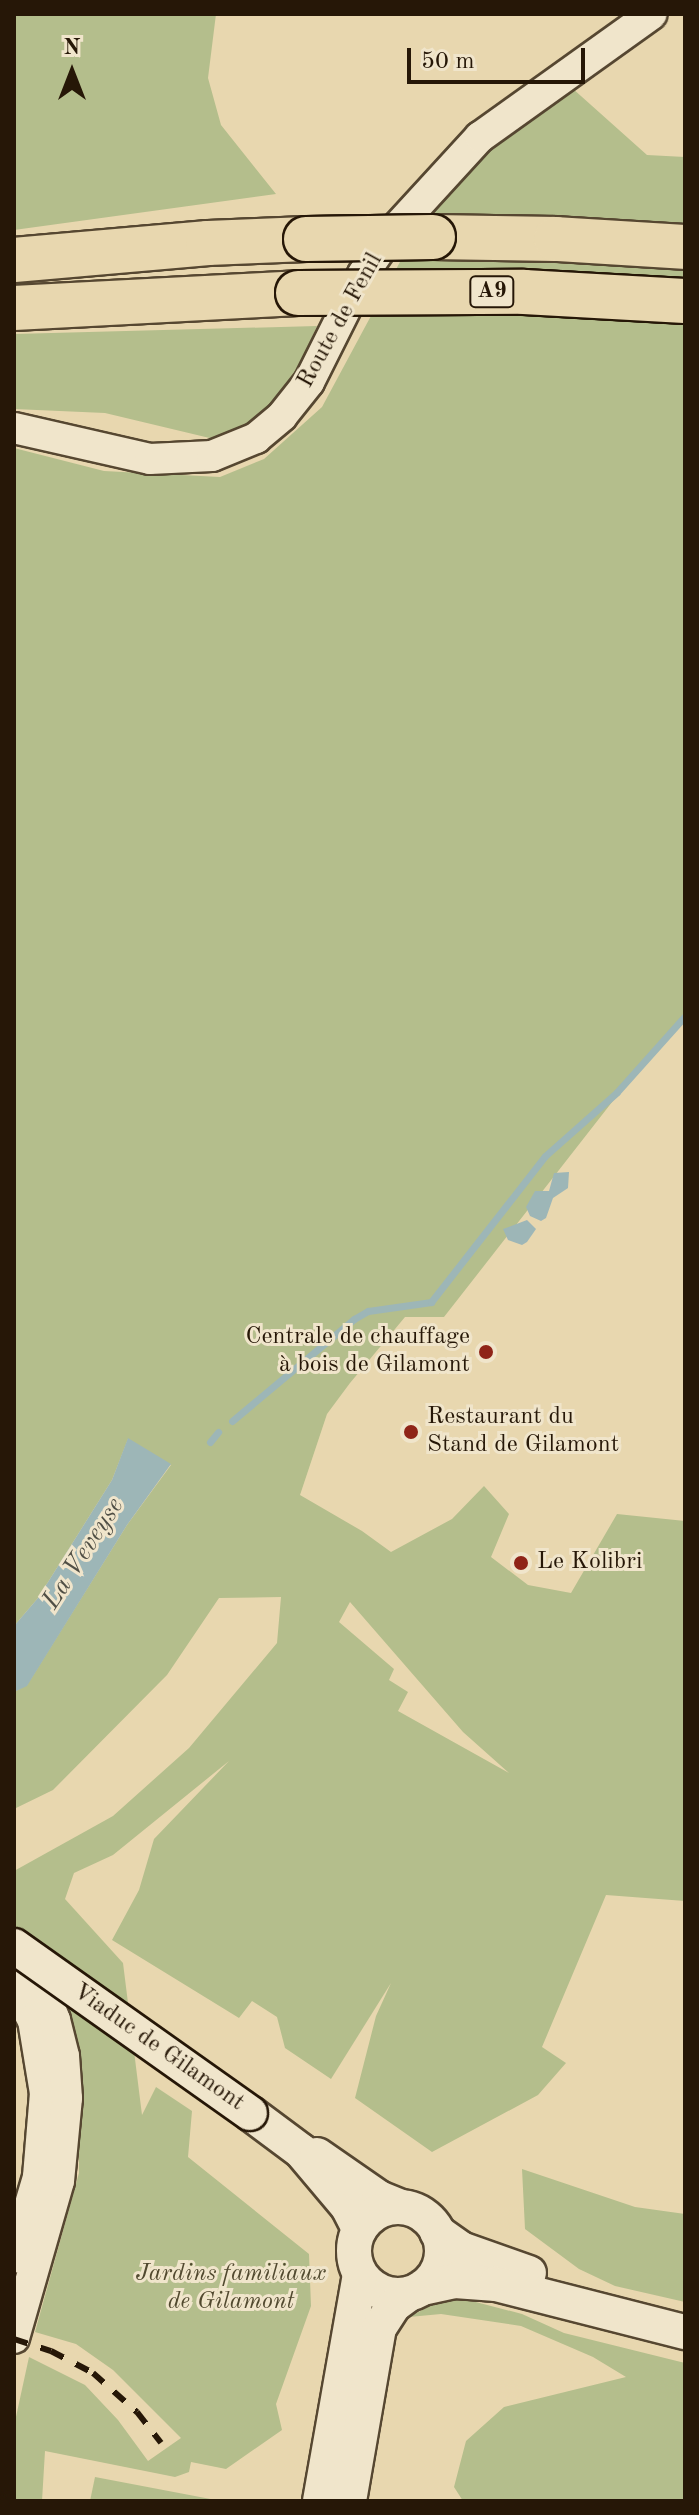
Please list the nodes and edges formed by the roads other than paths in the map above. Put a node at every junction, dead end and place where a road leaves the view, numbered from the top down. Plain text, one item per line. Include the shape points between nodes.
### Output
1 (652, 14) edge
2 (685, 247) edge
3 (14, 260) edge
4 (685, 301) edge
5 (14, 308) edge
6 (14, 428) edge
7 (14, 1944) edge
8 (14, 1985) edge
9 (301, 2151) junction
10 (401, 2207) junction
11 (359, 2229) junction
12 (437, 2232) junction
13 (14, 2258) edge
14 (360, 2274) junction
15 (415, 2291) junction
16 (624, 2315) junction
17 (16, 2332) edge
18 (685, 2332) edge
19 (320, 2501) edge
20 (349, 2501) edge

1 - 6 street, Route de Fenil via 480,137 391,234 363,274 309,382 256,438 212,456 150,459
2 - 3 highway, bridge via 541,238 306,239
4 - 5 highway, A9, bridge via 524,292 298,293
7 - 9 main road, Viaduc de Gilamont, bridge
7 - 17 street via 37,1974 55,2020 67,2098 59,2181
8 - 13 street via 33,2020 45,2093 38,2177
9 - 10 main road, Viaduc de Gilamont via 323,2157 379,2198
9 - 11 main road, Viaduc de Gilamont via 348,2207
10 - 11 main road via 380,2211
10 - 12 main road via 425,2217
11 - 14 main road via 354,2252
12 - 15 main road via 440,2263 433,2277
12 - 16 main road via 461,2249 569,2288
14 - 15 main road via 381,2291
14 - 19 main road
15 - 16 main road via 472,2281
15 - 20 main road via 384,2318 377,2338
16 - 18 main road

